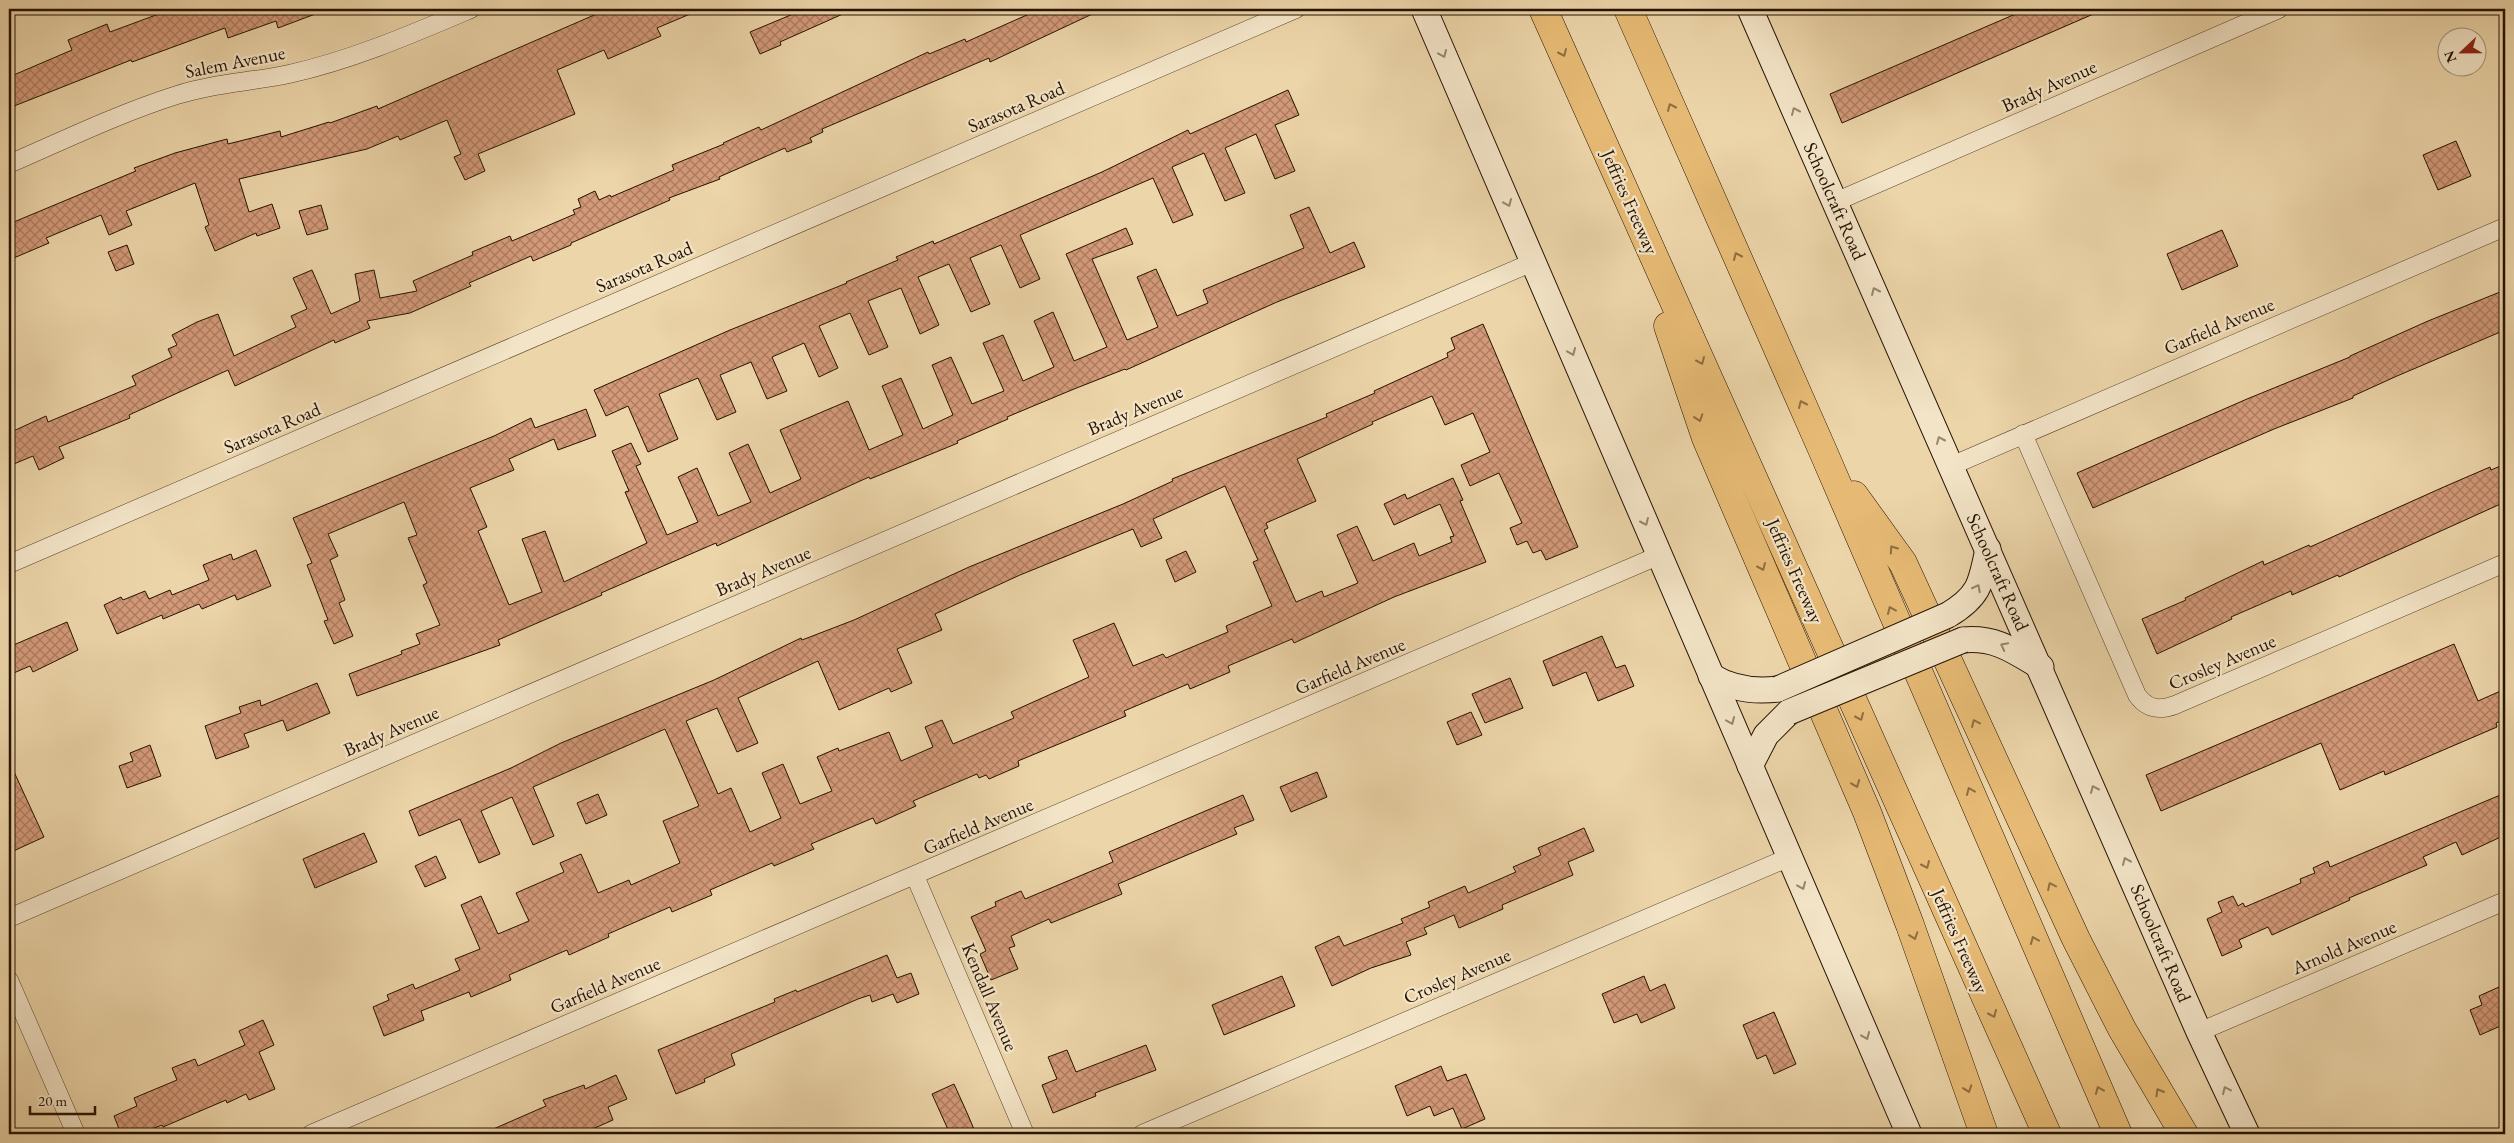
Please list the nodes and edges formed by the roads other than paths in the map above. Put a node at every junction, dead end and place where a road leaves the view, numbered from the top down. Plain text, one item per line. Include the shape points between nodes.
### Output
1 (471, 9) edge
2 (1296, 9) edge
3 (1424, 9) edge
4 (1543, 9) edge
5 (1628, 9) edge
6 (1750, 9) edge
7 (2280, 9) edge
8 (9, 164) edge
9 (1617, 173) junction
10 (1835, 202) junction
11 (2505, 226) edge
12 (1533, 262) junction
13 (2023, 434) junction
14 (1822, 449) junction
15 (1951, 466) junction
16 (1988, 549) junction
17 (1660, 555) junction
18 (2505, 563) edge
19 (9, 564) edge
20 (2040, 667) junction
21 (1711, 676) junction
22 (1750, 766) junction
23 (1790, 857) junction
24 (915, 876) junction
25 (2505, 901) edge
26 (9, 918) edge
27 (9, 980) edge
28 (2200, 1032) junction
29 (76, 1134) edge
30 (311, 1134) edge
31 (1025, 1134) edge
32 (1142, 1134) edge
33 (1909, 1134) edge
34 (1984, 1134) edge
35 (2047, 1134) edge
36 (2118, 1134) edge
37 (2184, 1134) edge
38 (2247, 1134) edge

1 - 8 street, Salem Avenue via 329,63 290,74 214,86 136,109
2 - 19 street, Sarasota Road
3 -> 12 main road
4 -> 9 highway, Jeffries Freeway
14 -> 5 highway
10 -> 6 main road, Schoolcraft Road
7 - 10 street, Brady Avenue
9 -> 34 highway via 1706,438 1867,812
9 -> 35 highway, Jeffries Freeway
15 -> 10 main road, Schoolcraft Road
11 - 13 street, Garfield Avenue
12 -> 17 main road
12 - 26 street, Brady Avenue
13 - 15 street, Garfield Avenue
13 - 18 street, Crosley Avenue via 2137,695 2143,704 2150,707 2159,709 2175,705
36 -> 14 highway
37 -> 14 highway via 2122,1029 2076,939 1903,563
15 - 16 main road, Schoolcraft Road
16 - 20 main road, Schoolcraft Road
21 -> 16 main road, bridge via 1726,685 1760,691 1778,689 1948,616 1971,600 1981,581
17 - 21 main road
17 - 24 street, Garfield Avenue
20 -> 22 main road, bridge via 1993,641 1980,638 1963,640 1789,712 1766,735
28 -> 20 main road, Schoolcraft Road
21 -> 22 main road
22 - 23 main road
23 - 32 street, Crosley Avenue
23 -> 33 main road
24 - 30 street, Garfield Avenue
24 - 31 street, Kendall Avenue
25 - 28 street, Arnold Avenue
27 - 29 street
38 -> 28 main road, Schoolcraft Road

